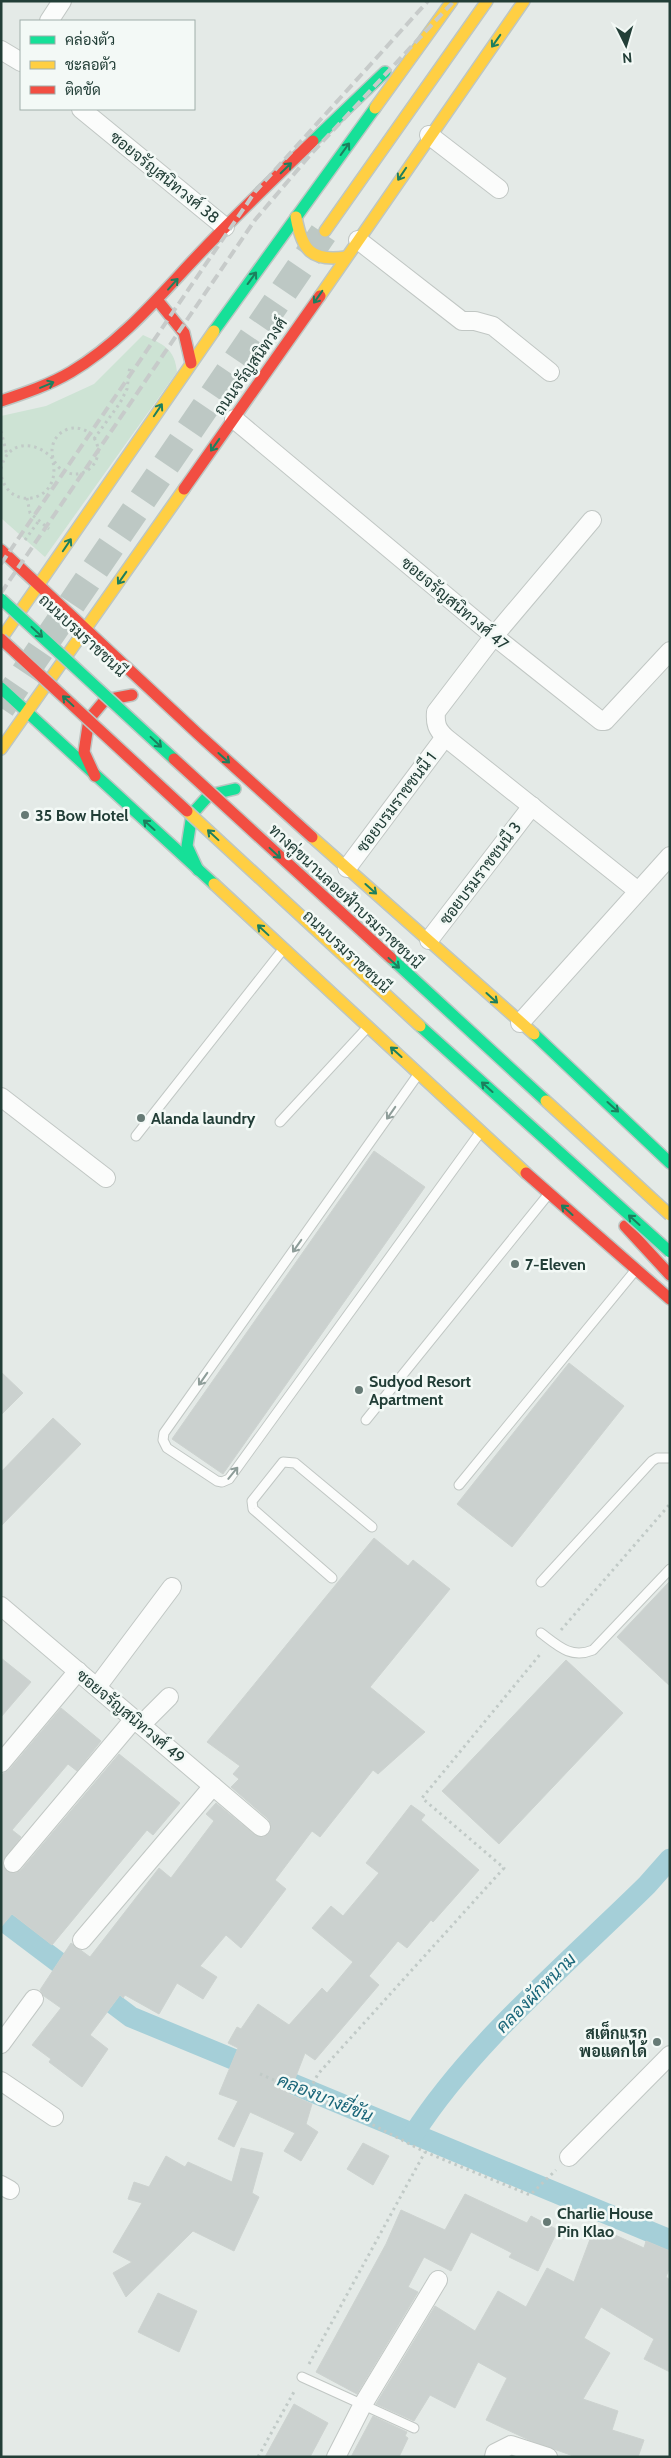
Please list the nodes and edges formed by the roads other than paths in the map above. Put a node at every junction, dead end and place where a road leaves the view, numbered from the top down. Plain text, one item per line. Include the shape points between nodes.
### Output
1 (62, 1) edge
2 (452, 1) edge
3 (487, 1) edge
4 (524, 1) edge
5 (50, 20) edge
6 (438, 20) junction
7 (1, 50) edge
8 (20, 61) edge
9 (82, 110) edge
10 (429, 135) junction
11 (499, 189) dead end
12 (296, 217) junction
13 (226, 226) junction
14 (325, 231) tunnel mouth
15 (358, 240) junction
16 (346, 257) junction
17 (158, 301) junction
18 (191, 363) junction
19 (550, 372) dead end
20 (1, 401) edge
21 (234, 418) junction
22 (592, 520) dead end
23 (1, 550) edge
24 (39, 585) junction
25 (16, 595) dead end
26 (1, 599) edge
27 (37, 615) dead end
28 (86, 629) junction
29 (494, 636) junction
30 (1, 639) edge
31 (66, 642) dead end
32 (670, 652) edge
33 (1, 653) edge
34 (81, 655) dead end
35 (1, 688) edge
36 (117, 688) dead end
37 (162, 702) junction
38 (138, 709) dead end
39 (26, 712) junction
40 (446, 736) junction
41 (1, 748) edge
42 (96, 777) junction
43 (218, 782) dead end
44 (264, 794) junction
45 (239, 802) dead end
46 (532, 806) junction
47 (261, 822) dead end
48 (670, 856) edge
49 (347, 868) junction
50 (198, 870) junction
51 (638, 891) junction
52 (429, 940) junction
53 (284, 949) junction
54 (520, 1023) junction
55 (368, 1027) junction
56 (419, 1074) junction
57 (1, 1097) edge
58 (280, 1122) dead end
59 (481, 1131) junction
60 (136, 1136) dead end
61 (670, 1163) edge
62 (106, 1178) dead end
63 (549, 1194) junction
64 (670, 1202) edge
65 (670, 1215) edge
66 (670, 1252) edge
67 (636, 1270) junction
68 (670, 1275) edge
69 (670, 1299) edge
70 (366, 1420) dead end
71 (670, 1458) edge
72 (459, 1486) dead end
73 (372, 1527) dead end
74 (670, 1569) edge
75 (332, 1578) dead end
76 (541, 1582) dead end
77 (172, 1587) dead end
78 (1, 1606) edge
79 (541, 1633) dead end
80 (78, 1671) junction
81 (97, 1687) junction
82 (169, 1697) dead end
83 (138, 1722) junction
84 (1, 1763) edge
85 (213, 1786) junction
86 (260, 1827) dead end
87 (13, 1863) dead end
88 (82, 1940) dead end
89 (34, 1999) dead end
90 (1, 2044) edge
91 (670, 2055) edge
92 (1, 2080) edge
93 (54, 2117) dead end
94 (569, 2157) road end
95 (438, 2280) dead end
96 (302, 2377) road end
97 (362, 2406) junction
98 (414, 2428) dead end
99 (336, 2457) edge
100 (494, 2457) edge
101 (548, 2457) edge

1 - 5 street
2 - 6 main road
3 - 14 main road
4 -> 10 main road, ถนนจรัญสนิทวงศ์
12 -> 6 main road
13 -> 6 main road
7 - 8 street
9 - 13 street, ซอยจรัญสนิทวงศ์ 38
10 - 11 street
10 -> 15 main road, ถนนจรัญสนิทวงศ์
12 - 16 main road via 300,240 309,252 330,260
18 -> 12 main road
17 -> 13 main road
15 - 16 main road, ถนนจรัญสนิทวงศ์
15 - 19 street via 462,321 493,326
16 -> 21 main road, ถนนจรัญสนิทวงศ์
17 - 18 main road via 184,333
20 -> 17 main road via 51,384 81,368
24 -> 18 main road
21 -> 28 main road, ถนนจรัญสนิทวงศ์
21 - 29 street, ซอยจรัญสนิทวงศ์ 47
22 - 29 street
23 - 24 main road, ถนนบรมราชชนนี
24 - 28 main road, ถนนบรมราชชนนี
24 - 30 main road
25 - 27 main road, ถนนบรมราชชนนี
26 -> 65 main road, ทางคู่ขนานลอยฟ้าบรมราชชนนี, bridge
28 - 37 main road, ถนนบรมราชชนนี
28 - 39 main road, ถนนจรัญสนิทวงศ์
29 - 32 street, ซอยจรัญสนิทวงศ์ 47 via 603,721
29 - 40 street via 436,712 438,729
66 -> 30 main road, bridge via 412,1019
31 - 34 main road, ถนนบรมราชชนนี
33 - 68 main road, ถนนบรมราชชนนี via 406,1028 589,1190
35 - 39 main road
36 - 38 main road, ถนนบรมราชชนนี
37 - 42 main road via 133,694 105,700 89,719 84,752
37 -> 44 main road, ถนนบรมราชชนนี
39 - 41 main road, ถนนจรัญสนิทวงศ์
39 - 42 main road
40 - 46 street
40 - 49 street, ซอยบรมราชชนนี 1
50 -> 42 main road
43 - 45 main road
44 - 49 main road, ถนนบรมราชชนนี
44 - 50 main road via 237,789 209,795 192,814 187,846
46 - 51 street
46 - 52 street, ซอยบรมราชชนนี 3
47 - 64 main road via 613,1153
48 - 51 street
49 -> 52 main road, ถนนบรมราชชนนี
53 -> 50 main road
51 - 54 street
52 -> 54 main road, ถนนบรมราชชนนี
53 - 55 main road
53 - 60 lane
54 -> 61 main road, ถนนบรมราชชนนี via 628,1120
56 -> 55 main road
55 - 58 lane
56 - 59 main road
56 -> 59 lane via 164,1433 167,1448 217,1481 229,1478
57 - 62 street
59 - 63 main road
67 -> 63 main road
63 - 70 lane
67 - 69 main road
67 - 72 lane
71 - 76 lane via 652,1461
73 - 75 lane via 296,1464 289,1462 283,1462 252,1501 253,1509
74 - 79 lane via 594,1650 575,1654 562,1649
77 - 81 street
78 - 80 street, ซอยจรัญสนิทวงศ์ 49
80 - 81 street, ซอยจรัญสนิทวงศ์ 49
80 - 84 street
81 - 83 street, ซอยจรัญสนิทวงศ์ 49
82 - 83 street
83 - 85 street, ซอยจรัญสนิทวงศ์ 49
83 - 87 street
85 - 86 street, ซอยจรัญสนิทวงศ์ 49
85 - 88 street
89 - 90 street
91 - 94 street
92 - 93 street
95 - 97 street
96 - 97 lane
97 - 98 lane
97 - 99 street
100 - 101 street via 495,2453 512,2445

